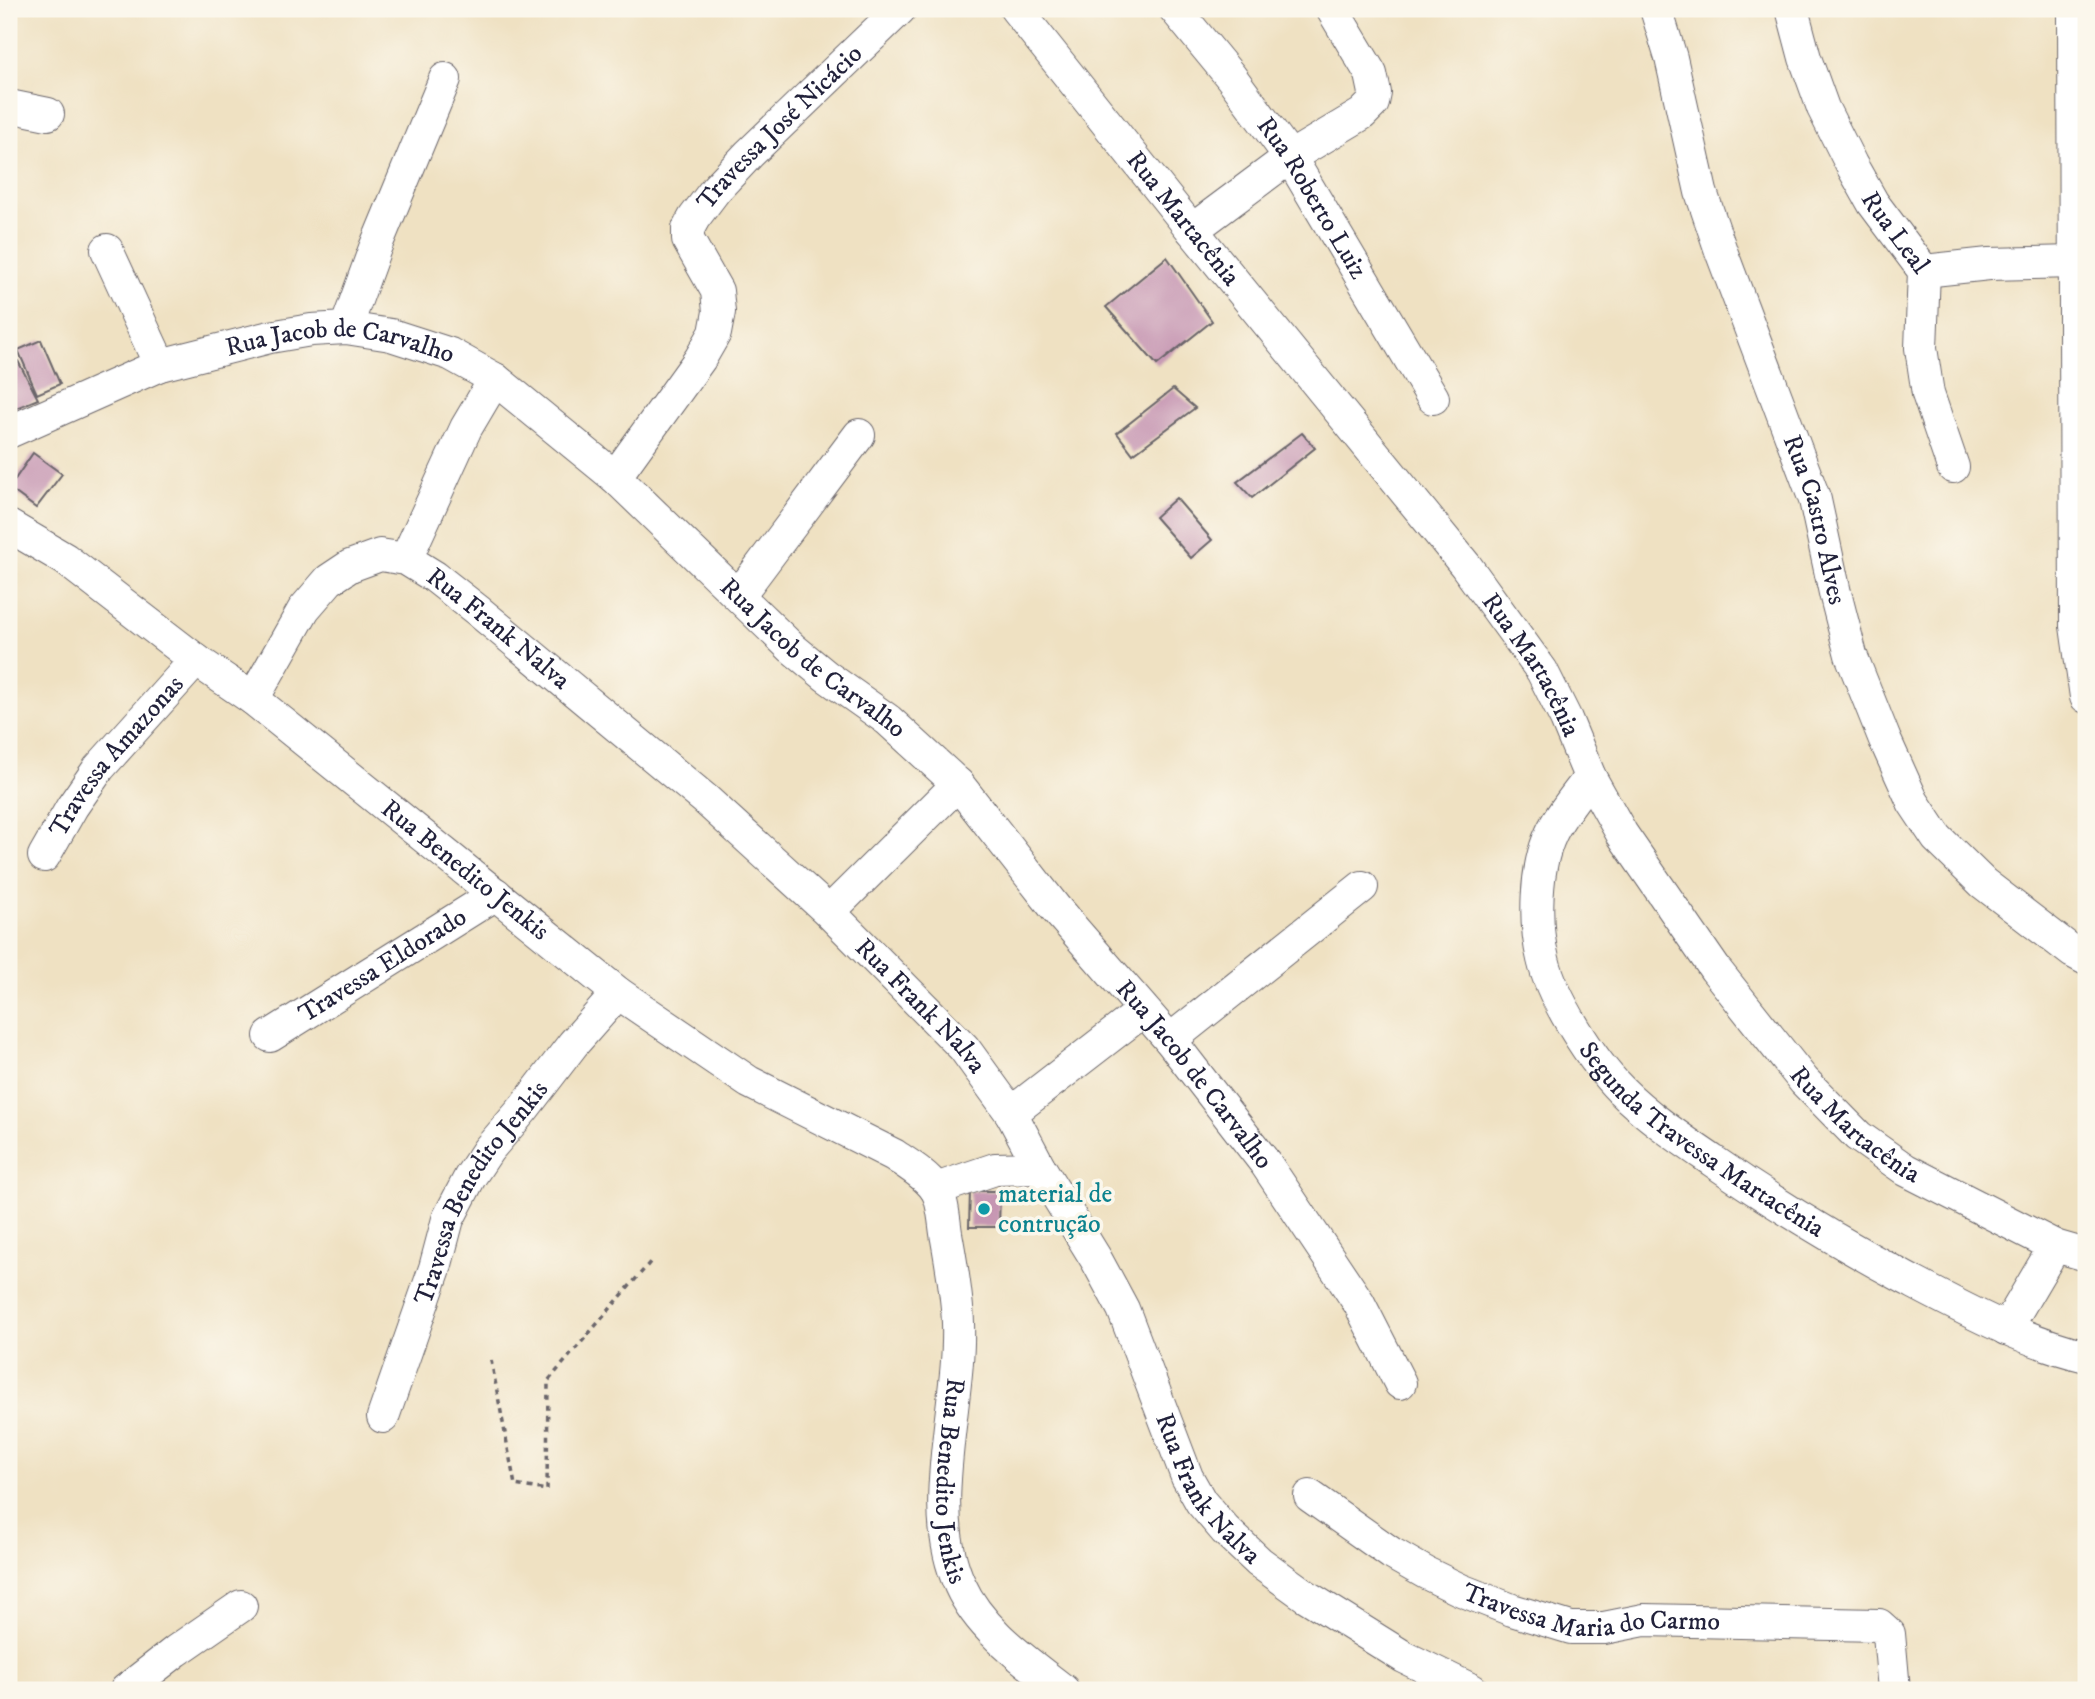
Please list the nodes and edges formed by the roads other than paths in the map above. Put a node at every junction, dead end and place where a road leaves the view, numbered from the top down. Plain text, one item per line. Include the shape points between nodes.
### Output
1 (900, 9) edge
2 (1016, 9) edge
3 (1175, 9) edge
4 (1332, 9) edge
5 (1656, 9) edge
6 (1792, 9) edge
7 (2074, 9) edge
8 (445, 79) dead end
9 (9, 106) edge
10 (48, 114) dead end
11 (1290, 157) junction
12 (1192, 230) junction
13 (2079, 246) edge
14 (107, 250) dead end
15 (1924, 271) junction
16 (346, 328) junction
17 (160, 365) junction
18 (495, 379) junction
19 (1433, 398) dead end
20 (2081, 428) edge
21 (9, 432) edge
22 (859, 435) dead end
23 (1953, 467) dead end
24 (615, 477) junction
25 (9, 526) edge
26 (406, 559) junction
27 (738, 595) junction
28 (2081, 620) edge
29 (196, 660) junction
30 (2086, 697) edge
31 (253, 699) junction
32 (1590, 777) junction
33 (958, 784) junction
34 (44, 856) dead end
35 (1362, 887) dead end
36 (496, 894) junction
37 (829, 912) junction
38 (2086, 959) edge
39 (618, 993) junction
40 (1143, 1011) junction
41 (270, 1036) dead end
42 (1170, 1040) junction
43 (1011, 1113) junction
44 (1041, 1168) junction
45 (936, 1189) junction
46 (2055, 1246) junction
47 (2086, 1255) edge
48 (2006, 1329) junction
49 (2086, 1356) edge
50 (1400, 1383) dead end
51 (383, 1418) dead end
52 (1311, 1496) dead end
53 (241, 1606) dead end
54 (126, 1690) edge
55 (1063, 1690) edge
56 (1472, 1690) edge
57 (1894, 1690) edge

1 - 24 street, Travessa José Nicácio via 749,154 694,218 688,240 717,291 715,333
2 - 12 street, Rua Martacênia
3 - 11 street, Rua Roberto Luiz
4 - 11 street via 1371,74 1376,93 1362,114
5 - 38 street, Rua Castro Alves via 1701,192 1815,500 1851,655 1913,802 1937,838 1983,883
6 - 15 street, Rua Leal via 1823,108 1851,164 1873,203
7 - 13 street
8 - 16 street
9 - 10 street
11 - 12 street
11 - 19 street, Rua Roberto Luiz
12 - 32 street, Rua Martacênia via 1502,615 1542,671
13 - 15 street
13 - 20 street
14 - 17 street
15 - 23 street, Rua Leal via 1920,348 1928,394
16 - 17 street, Rua Jacob de Carvalho via 270,337
16 - 18 street, Rua Jacob de Carvalho via 425,344
17 - 21 street, Rua Jacob de Carvalho
18 - 24 street, Rua Jacob de Carvalho
18 - 26 street via 466,428
20 - 28 street
22 - 27 street
24 - 27 street, Rua Jacob de Carvalho
25 - 29 street, Rua Benedito Jenkis via 65,559
26 - 31 street, Rua Frank Nalva via 380,555 329,580 304,609
26 - 37 street, Rua Frank Nalva via 477,610 705,799
27 - 33 street, Rua Jacob de Carvalho via 792,648 888,720
28 - 30 street
29 - 31 street, Rua Benedito Jenkis
29 - 34 street, Travessa Amazonas via 99,768
31 - 36 street, Rua Benedito Jenkis
32 - 46 street, Rua Martacênia via 1622,834 1715,970 1804,1082 1858,1136 1906,1170
32 - 48 street, Segunda Travessa Martacênia via 1551,833 1542,863 1537,924 1543,961 1592,1057 1632,1099 1738,1179 1825,1234
33 - 37 street
33 - 40 street, Rua Jacob de Carvalho
35 - 42 street
36 - 39 street, Rua Benedito Jenkis
36 - 41 street, Travessa Eldorado
37 - 43 street, Rua Frank Nalva via 964,1048
39 - 45 street, Rua Benedito Jenkis via 749,1082 894,1155
39 - 51 street, Travessa Benedito Jenkis via 470,1177 448,1219
40 - 42 street, Rua Jacob de Carvalho
40 - 43 street
42 - 50 street, Rua Jacob de Carvalho via 1266,1164 1359,1303
43 - 44 street, Rua Frank Nalva
44 - 45 street via 995,1169
44 - 56 street, Rua Frank Nalva via 1123,1309 1187,1477 1201,1502 1259,1562 1306,1596 1404,1657
45 - 55 street, Rua Benedito Jenkis via 958,1324 945,1474 948,1557 961,1588 983,1620
46 - 47 street, Rua Martacênia
46 - 48 street
48 - 49 street, Segunda Travessa Martacênia
52 - 57 street, Travessa Maria do Carmo via 1426,1573 1572,1629 1644,1620 1879,1625 1891,1642
53 - 54 street

